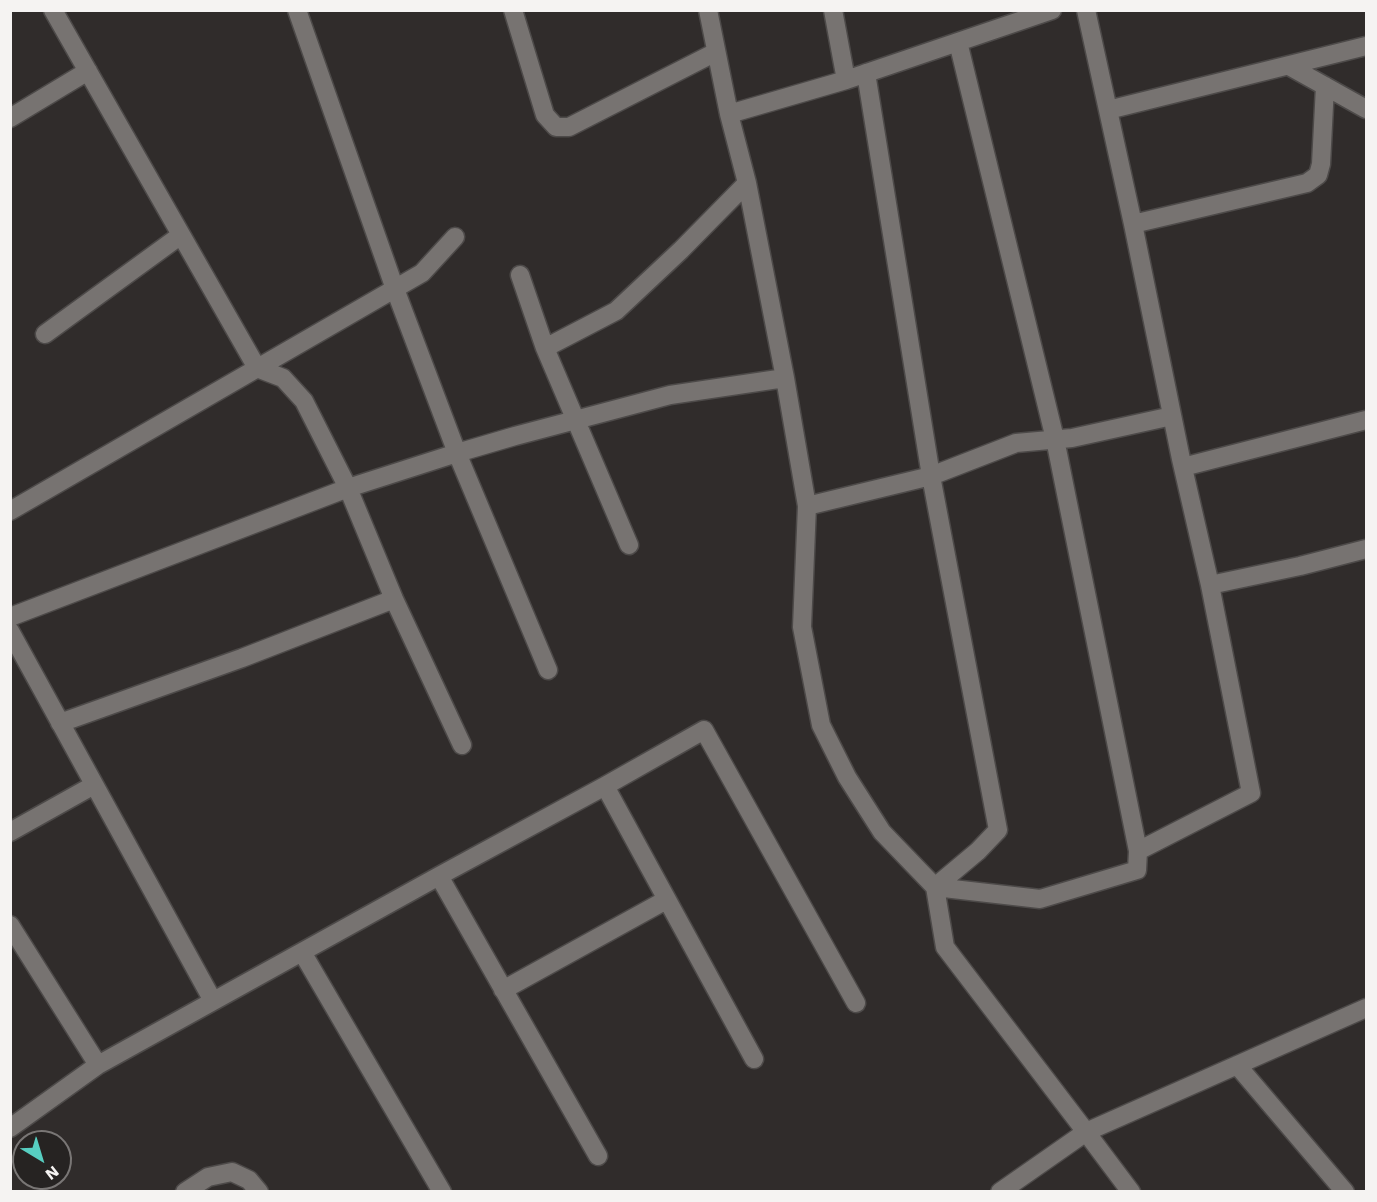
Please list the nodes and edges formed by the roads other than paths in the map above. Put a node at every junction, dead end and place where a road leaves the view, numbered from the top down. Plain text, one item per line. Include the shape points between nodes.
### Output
1 (53, 10) edge
2 (297, 10) edge
3 (513, 10) edge
4 (708, 10) edge
5 (833, 10) edge
6 (1052, 10) edge
7 (1086, 10) edge
8 (958, 42) junction
9 (1366, 46) edge
10 (717, 52) junction
11 (1289, 66) junction
12 (88, 71) junction
13 (866, 73) junction
14 (846, 80) junction
15 (1325, 86) junction
16 (1366, 109) edge
17 (1108, 110) junction
18 (729, 114) junction
19 (10, 118) edge
20 (747, 183) junction
21 (1133, 224) junction
22 (181, 235) junction
23 (455, 237) dead end
24 (520, 275) dead end
25 (395, 289) junction
26 (45, 334) dead end
27 (545, 348) junction
28 (257, 368) junction
29 (785, 378) junction
30 (1172, 416) junction
31 (575, 420) junction
32 (1366, 420) edge
33 (1056, 440) junction
34 (457, 453) junction
35 (1183, 467) junction
36 (931, 476) junction
37 (348, 488) junction
38 (807, 506) junction
39 (10, 512) edge
40 (630, 544) dead end
41 (1366, 549) edge
42 (1210, 585) junction
43 (394, 599) junction
44 (10, 617) edge
45 (10, 631) edge
46 (548, 670) dead end
47 (60, 723) junction
48 (462, 745) dead end
49 (94, 785) junction
50 (605, 786) junction
51 (10, 832) edge
52 (1138, 851) junction
53 (439, 876) junction
54 (935, 887) junction
55 (666, 900) junction
56 (10, 925) edge
57 (302, 952) junction
58 (503, 990) junction
59 (213, 1001) junction
60 (856, 1003) dead end
61 (1366, 1008) edge
62 (754, 1059) dead end
63 (98, 1065) junction
64 (1237, 1065) junction
65 (10, 1128) edge
66 (1086, 1132) junction
67 (598, 1156) dead end
68 (185, 1191) edge
69 (259, 1191) edge
70 (442, 1191) edge
71 (1000, 1191) edge
72 (1131, 1191) edge
73 (1345, 1191) edge

1 - 12 street
2 - 25 street
3 - 10 street via 545,115 556,126 569,127
4 - 10 street
5 - 14 street
6 - 8 street
7 - 17 street
8 - 13 street
8 - 33 street
9 - 11 street
10 - 18 street
11 - 15 street
11 - 17 street
12 - 19 street
12 - 22 street
13 - 14 street
13 - 36 street
14 - 18 street
15 - 16 street
15 - 21 street via 1321,164 1318,175 1307,183
17 - 21 street
18 - 20 street
20 - 27 street via 616,311
20 - 29 street
21 - 30 street
22 - 26 street
22 - 28 street
23 - 25 street via 422,273
24 - 27 street
25 - 28 street
25 - 34 street
27 - 31 street
28 - 37 street via 283,378 304,401
28 - 39 street
29 - 31 street via 670,395
29 - 38 street
30 - 33 street
30 - 35 street
31 - 34 street
31 - 40 street
32 - 35 street
33 - 36 street via 1016,443
33 - 52 street
34 - 37 street
34 - 46 street
35 - 42 street
36 - 38 street
36 - 54 street via 998,830
37 - 43 street
37 - 44 street
38 - 54 street via 802,627 820,725 882,832
41 - 42 street
42 - 52 street via 1251,793
43 - 47 street
43 - 48 street
45 - 47 street
47 - 49 street
49 - 51 street
49 - 59 street
50 - 53 street
50 - 55 street
50 - 60 street via 704,730
52 - 54 street via 1137,870 1040,899
53 - 57 street
53 - 58 street
54 - 66 street via 945,947
55 - 58 street
55 - 62 street
56 - 63 street
57 - 59 street
57 - 70 street
58 - 67 street
59 - 63 street
61 - 64 street
63 - 65 street
64 - 66 street
64 - 73 street
66 - 71 street
66 - 72 street
68 - 69 street via 208,1177 232,1172 249,1180

